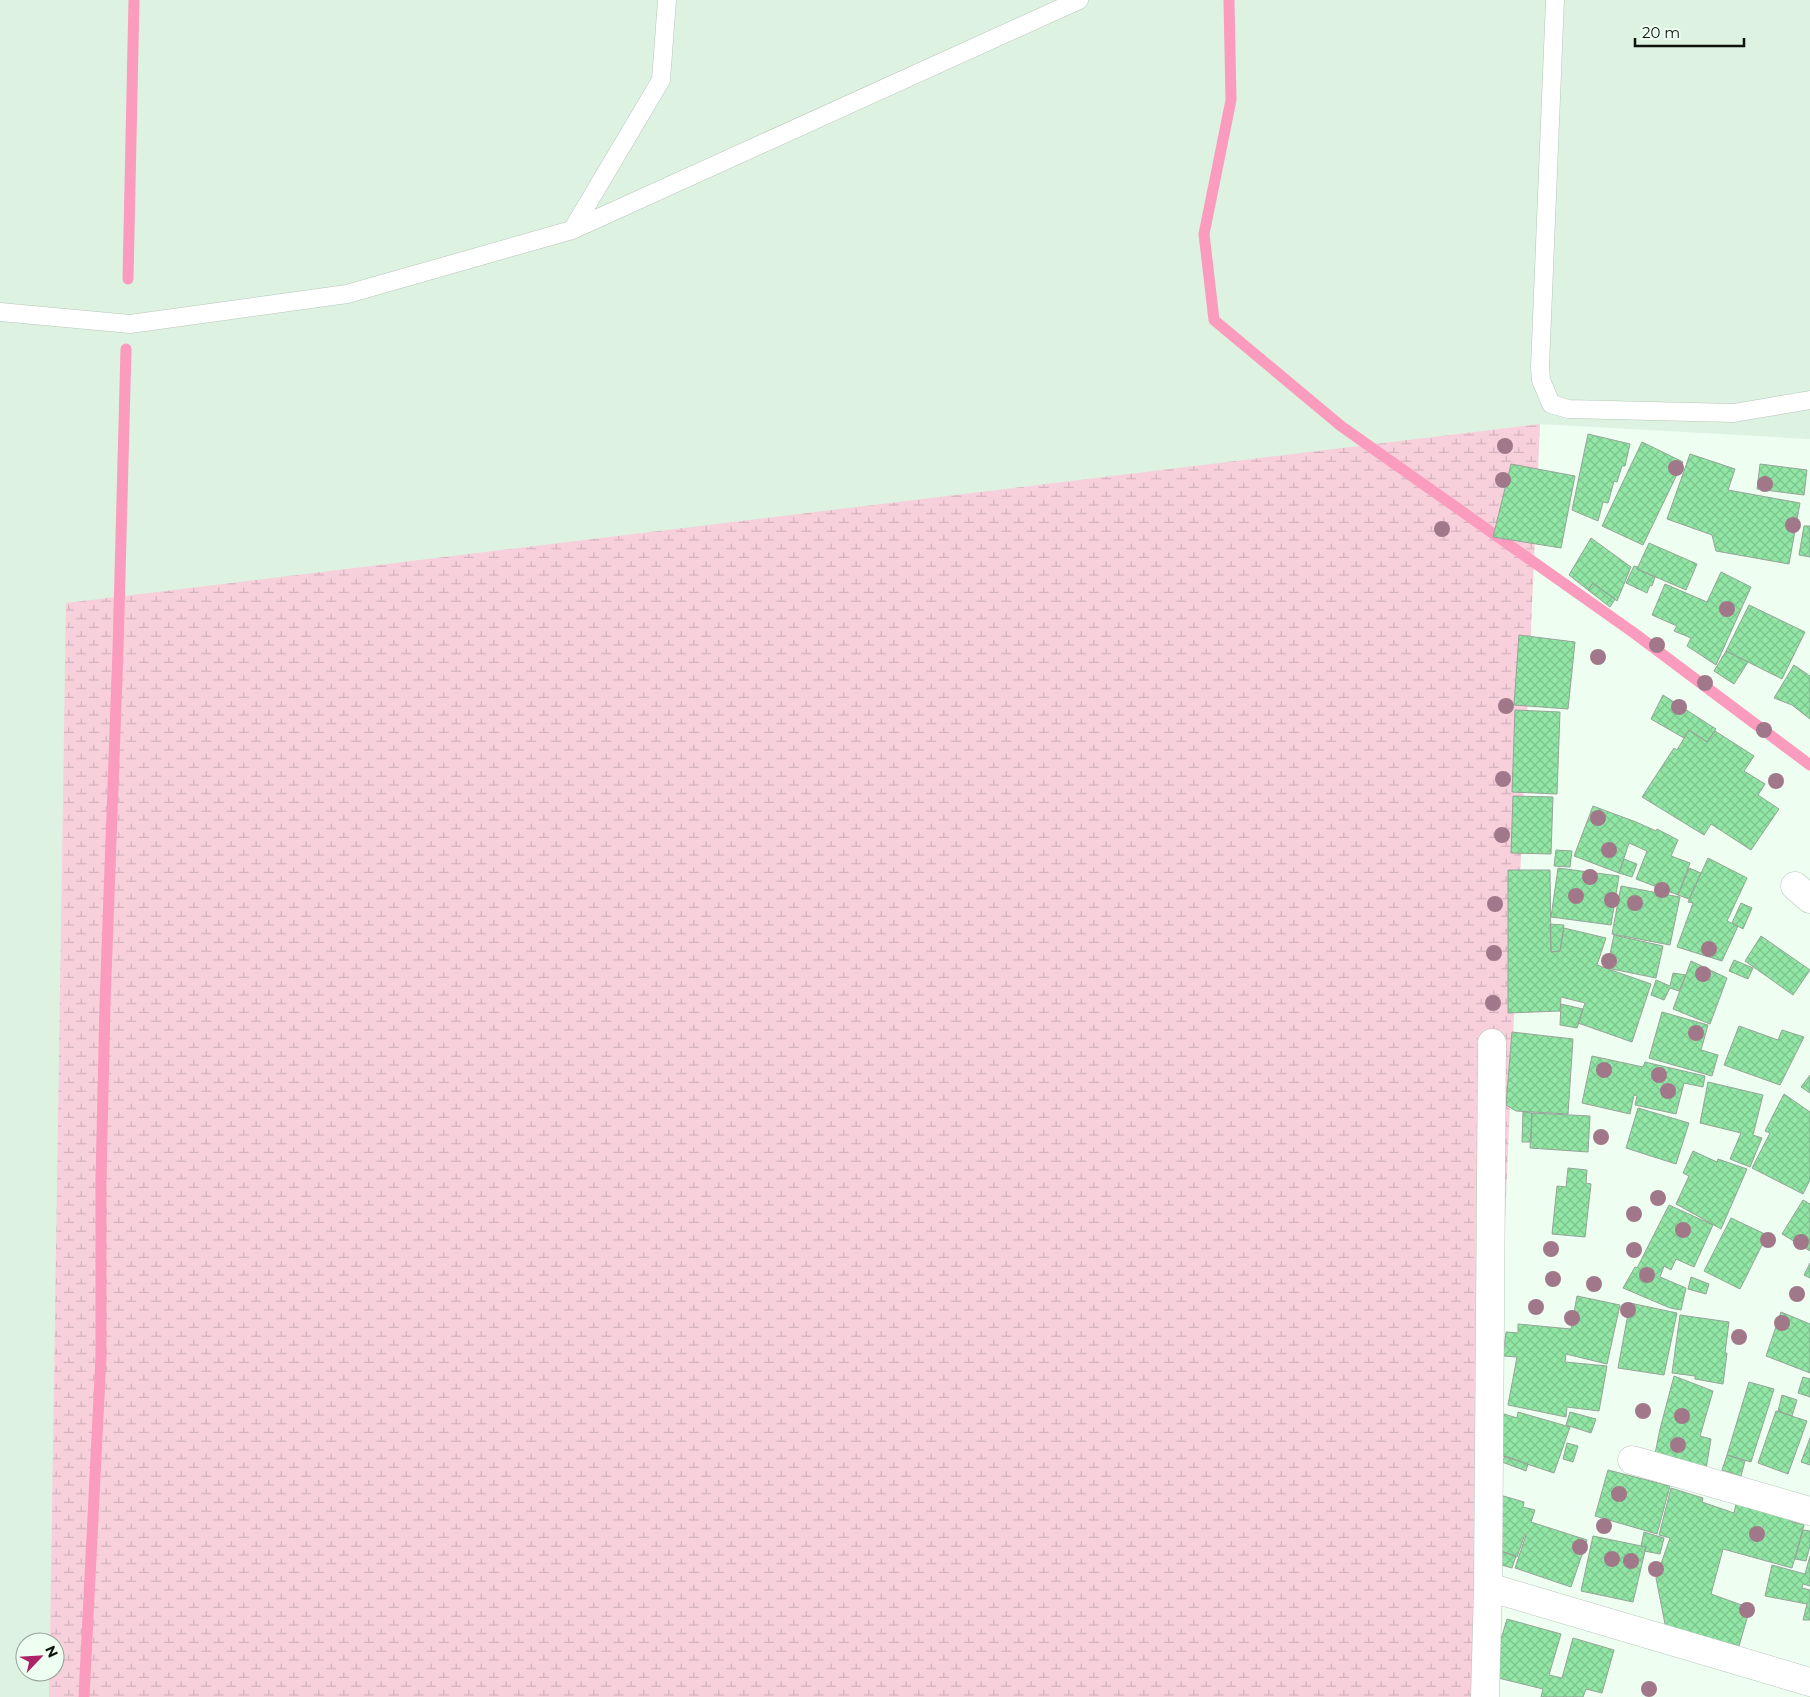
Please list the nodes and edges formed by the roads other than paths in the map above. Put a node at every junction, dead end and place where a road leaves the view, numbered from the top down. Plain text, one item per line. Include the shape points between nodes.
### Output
1 (667, 0) edge
2 (1079, 0) edge
3 (1555, 0) edge
4 (572, 230) junction
5 (0, 312) edge
6 (1810, 400) edge
7 (1492, 1043) dead end
8 (1632, 1460) dead end
9 (1810, 1511) edge
10 (1488, 1586) junction
11 (1810, 1682) edge
12 (1485, 1697) edge

1 - 4 lane via 660,80
2 - 4 lane
3 - 6 lane via 1540,367 1541,380 1551,404 1568,409 1734,413
4 - 5 lane via 347,294 130,324
7 - 10 street
8 - 9 street
10 - 11 street
10 - 12 street

